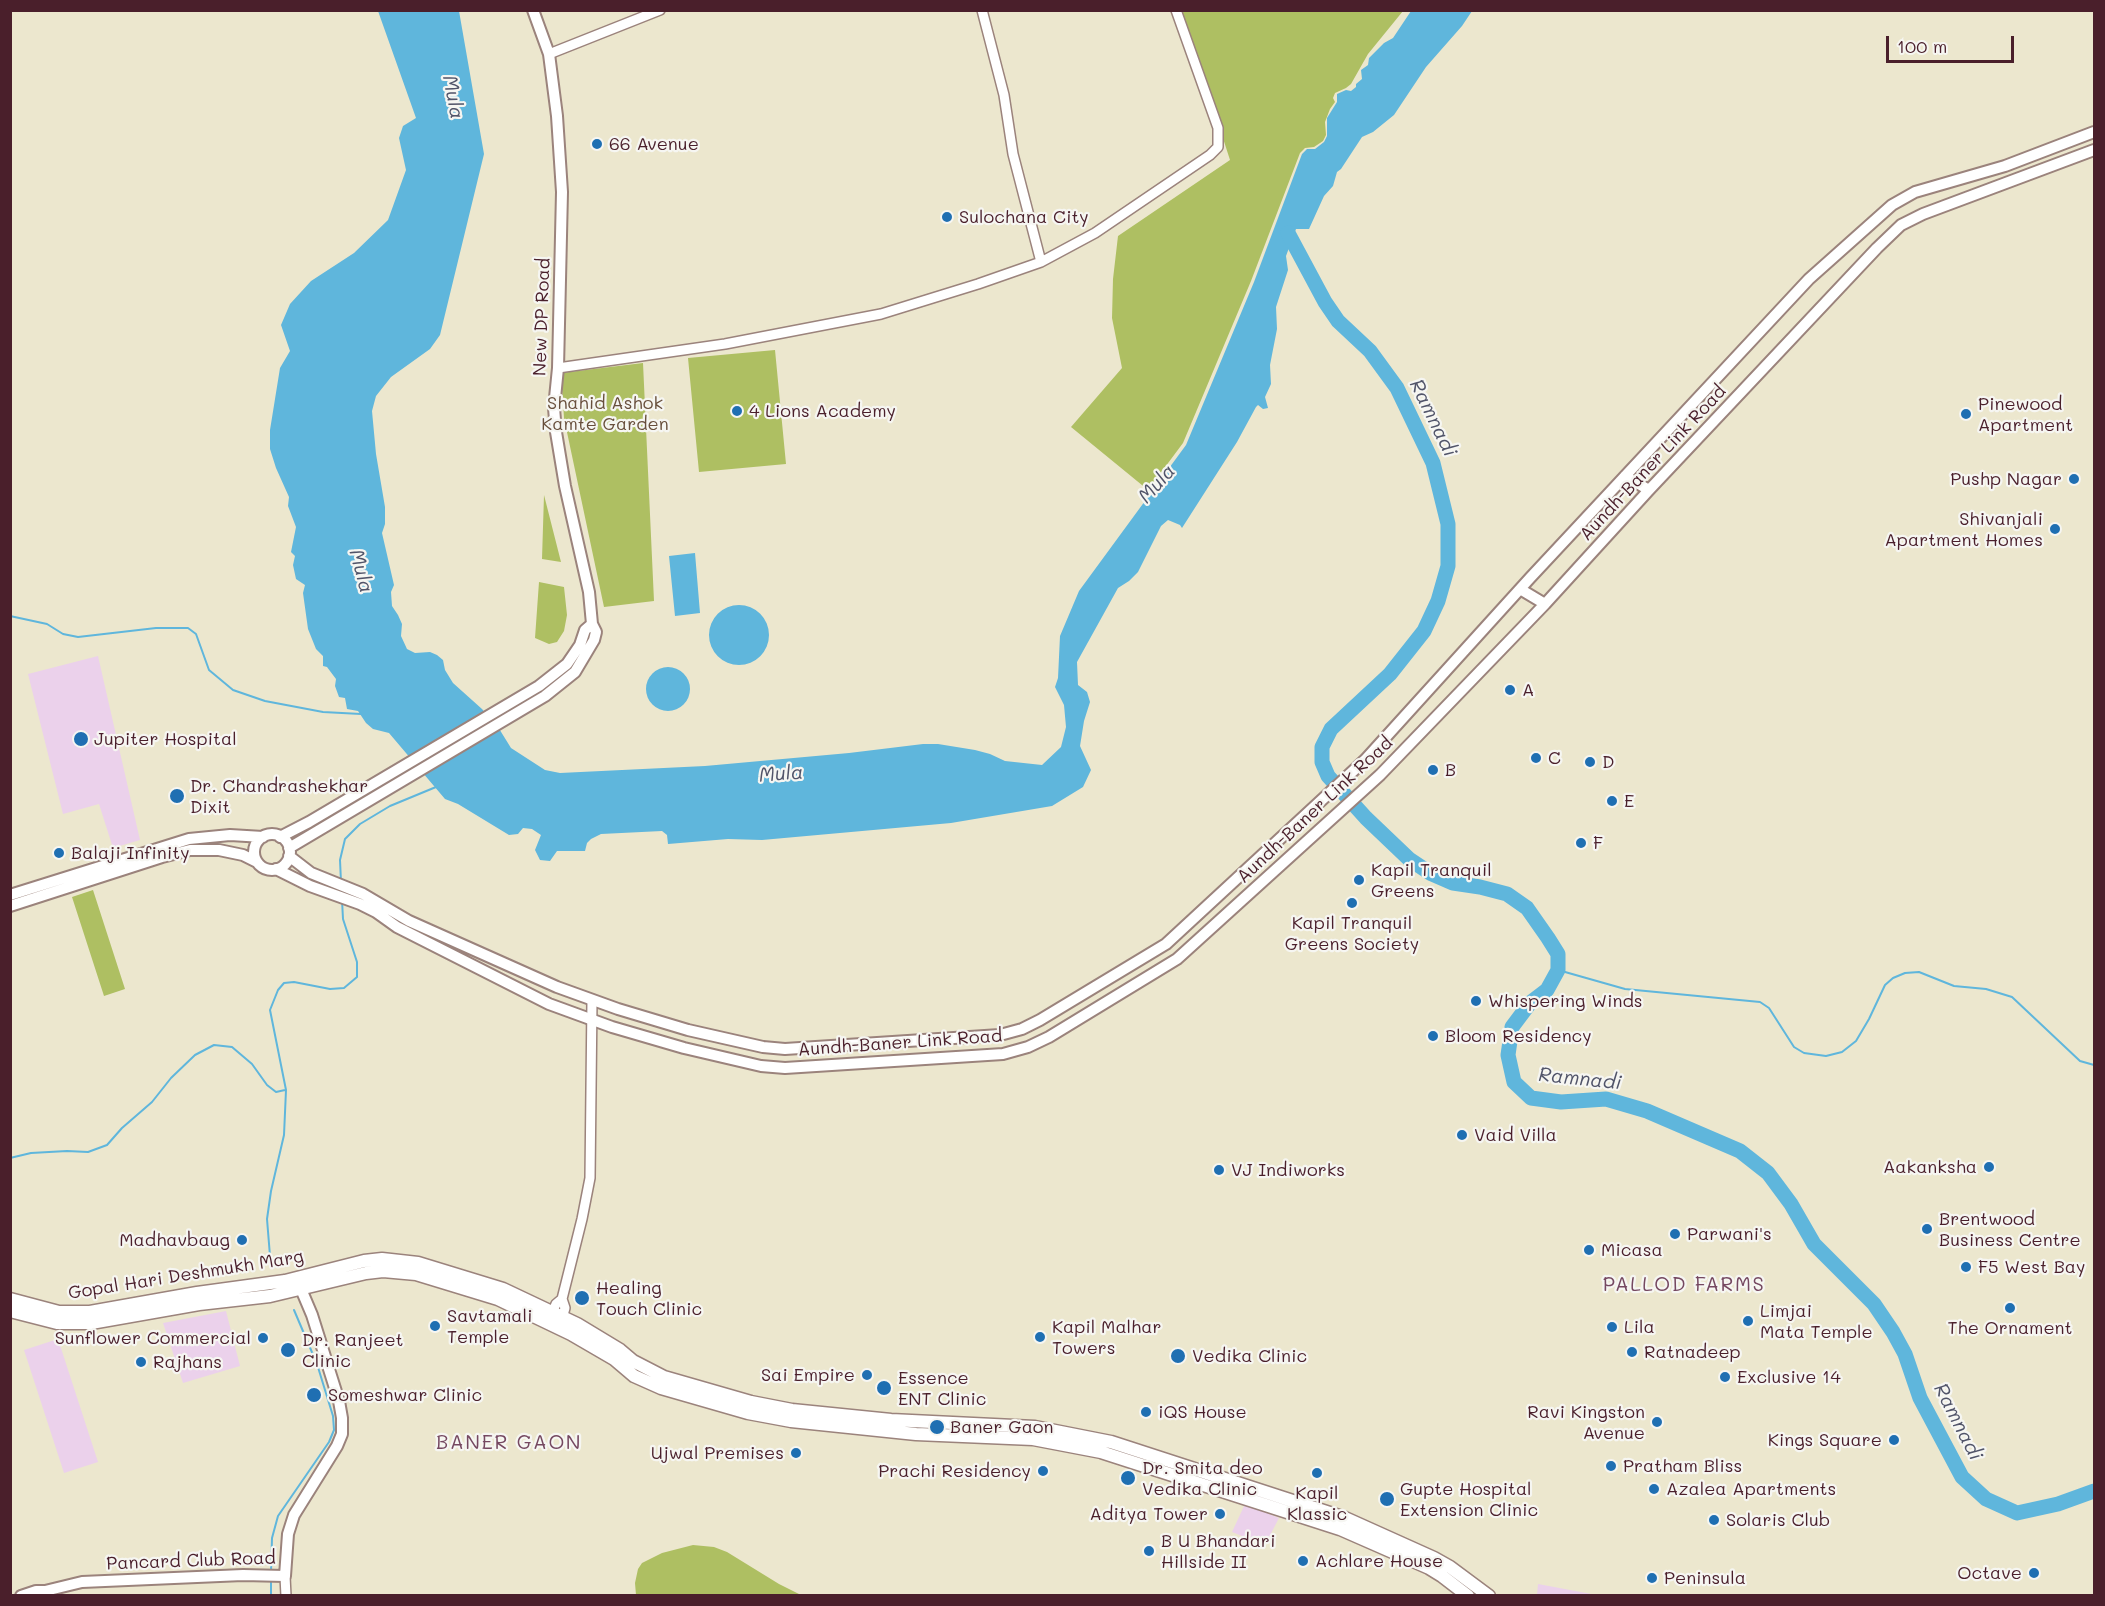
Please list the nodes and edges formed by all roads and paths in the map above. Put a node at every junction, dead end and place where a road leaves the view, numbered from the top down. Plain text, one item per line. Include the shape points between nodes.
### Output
1 (533, 10) edge
2 (660, 10) edge
3 (982, 10) edge
4 (1176, 10) edge
5 (549, 54) junction
6 (2094, 132) edge
7 (2094, 150) edge
8 (1041, 262) junction
9 (558, 368) junction
10 (1625, 476) junction
11 (1649, 490) junction
12 (1520, 589) junction
13 (1545, 604) junction
14 (311, 827) junction
15 (263, 837) junction
16 (280, 837) junction
17 (289, 852) junction
18 (257, 862) junction
19 (276, 869) junction
20 (10, 895) edge
21 (361, 899) junction
22 (10, 906) edge
23 (592, 1000) junction
24 (592, 1020) junction
25 (1022, 1029) junction
26 (1028, 1047) junction
27 (301, 1289) junction
28 (10, 1299) edge
29 (10, 1311) edge
30 (556, 1320) junction
31 (283, 1576) junction
32 (43, 1593) edge
33 (21, 1596) edge
34 (286, 1596) edge
35 (1468, 1596) edge
36 (1489, 1596) edge

1 - 5 main road, New DP Road
2 - 5 street
3 - 8 street
4 - 8 street via 1218,128 1218,147 1095,233
5 - 9 main road, New DP Road via 562,192
6 - 10 main road, Aundh-Baner Link Road via 2005,166 1915,192 1892,205 1809,279
7 - 11 main road, Aundh-Baner Link Road via 1901,225
8 - 9 street via 881,314 714,346
9 - 14 main road, New DP Road via 556,432 596,632 583,662 567,680
10 - 11 main road
10 - 12 main road, Aundh-Baner Link Road
11 - 13 main road, Aundh-Baner Link Road
12 - 13 main road
12 - 25 main road, Aundh-Baner Link Road via 1365,760 1166,944
13 - 26 main road, Aundh-Baner Link Road via 1380,775 1177,959
14 - 16 main road
14 - 17 main road
15 - 16 main road
15 - 18 main road via 255,845
15 - 20 main road via 189,839
16 - 17 main road
17 - 19 main road via 286,863
17 - 21 main road via 300,866
18 - 19 main road via 266,869
18 - 22 main road via 219,850 190,850
19 - 21 main road via 322,890
21 - 23 main road, Aundh-Baner Link Road
21 - 24 main road, Aundh-Baner Link Road via 397,927 549,1004
23 - 24 street
23 - 25 main road, Aundh-Baner Link Road via 688,1030 774,1048 1000,1035
24 - 26 main road, Aundh-Baner Link Road via 684,1048 785,1068 1003,1054
24 - 30 street via 588,1197 562,1299 556,1304
25 - 26 main road
27 - 29 main road, Gopal Hari Deshmukh Marg via 91,1323 57,1323
27 - 30 main road, Gopal Hari Deshmukh Marg via 366,1273 398,1272 434,1279
27 - 31 main road, Pancard Club Road via 339,1401 342,1434 294,1515
28 - 30 main road, Gopal Hari Deshmukh Marg via 59,1312 90,1312 285,1281 382,1259 418,1263 503,1289
30 - 35 main road, Gopal Hari Deshmukh Marg via 642,1380 661,1388 790,1421 865,1430 1042,1440 1101,1452 1340,1529 1428,1568
30 - 36 main road, Gopal Hari Deshmukh Marg via 612,1345 664,1377 751,1402 839,1416 1035,1427 1122,1445 1353,1521 1434,1558
31 - 32 main road, Pancard Club Road via 181,1576 82,1582
31 - 34 street
32 - 33 main road, Pancard Club Road

